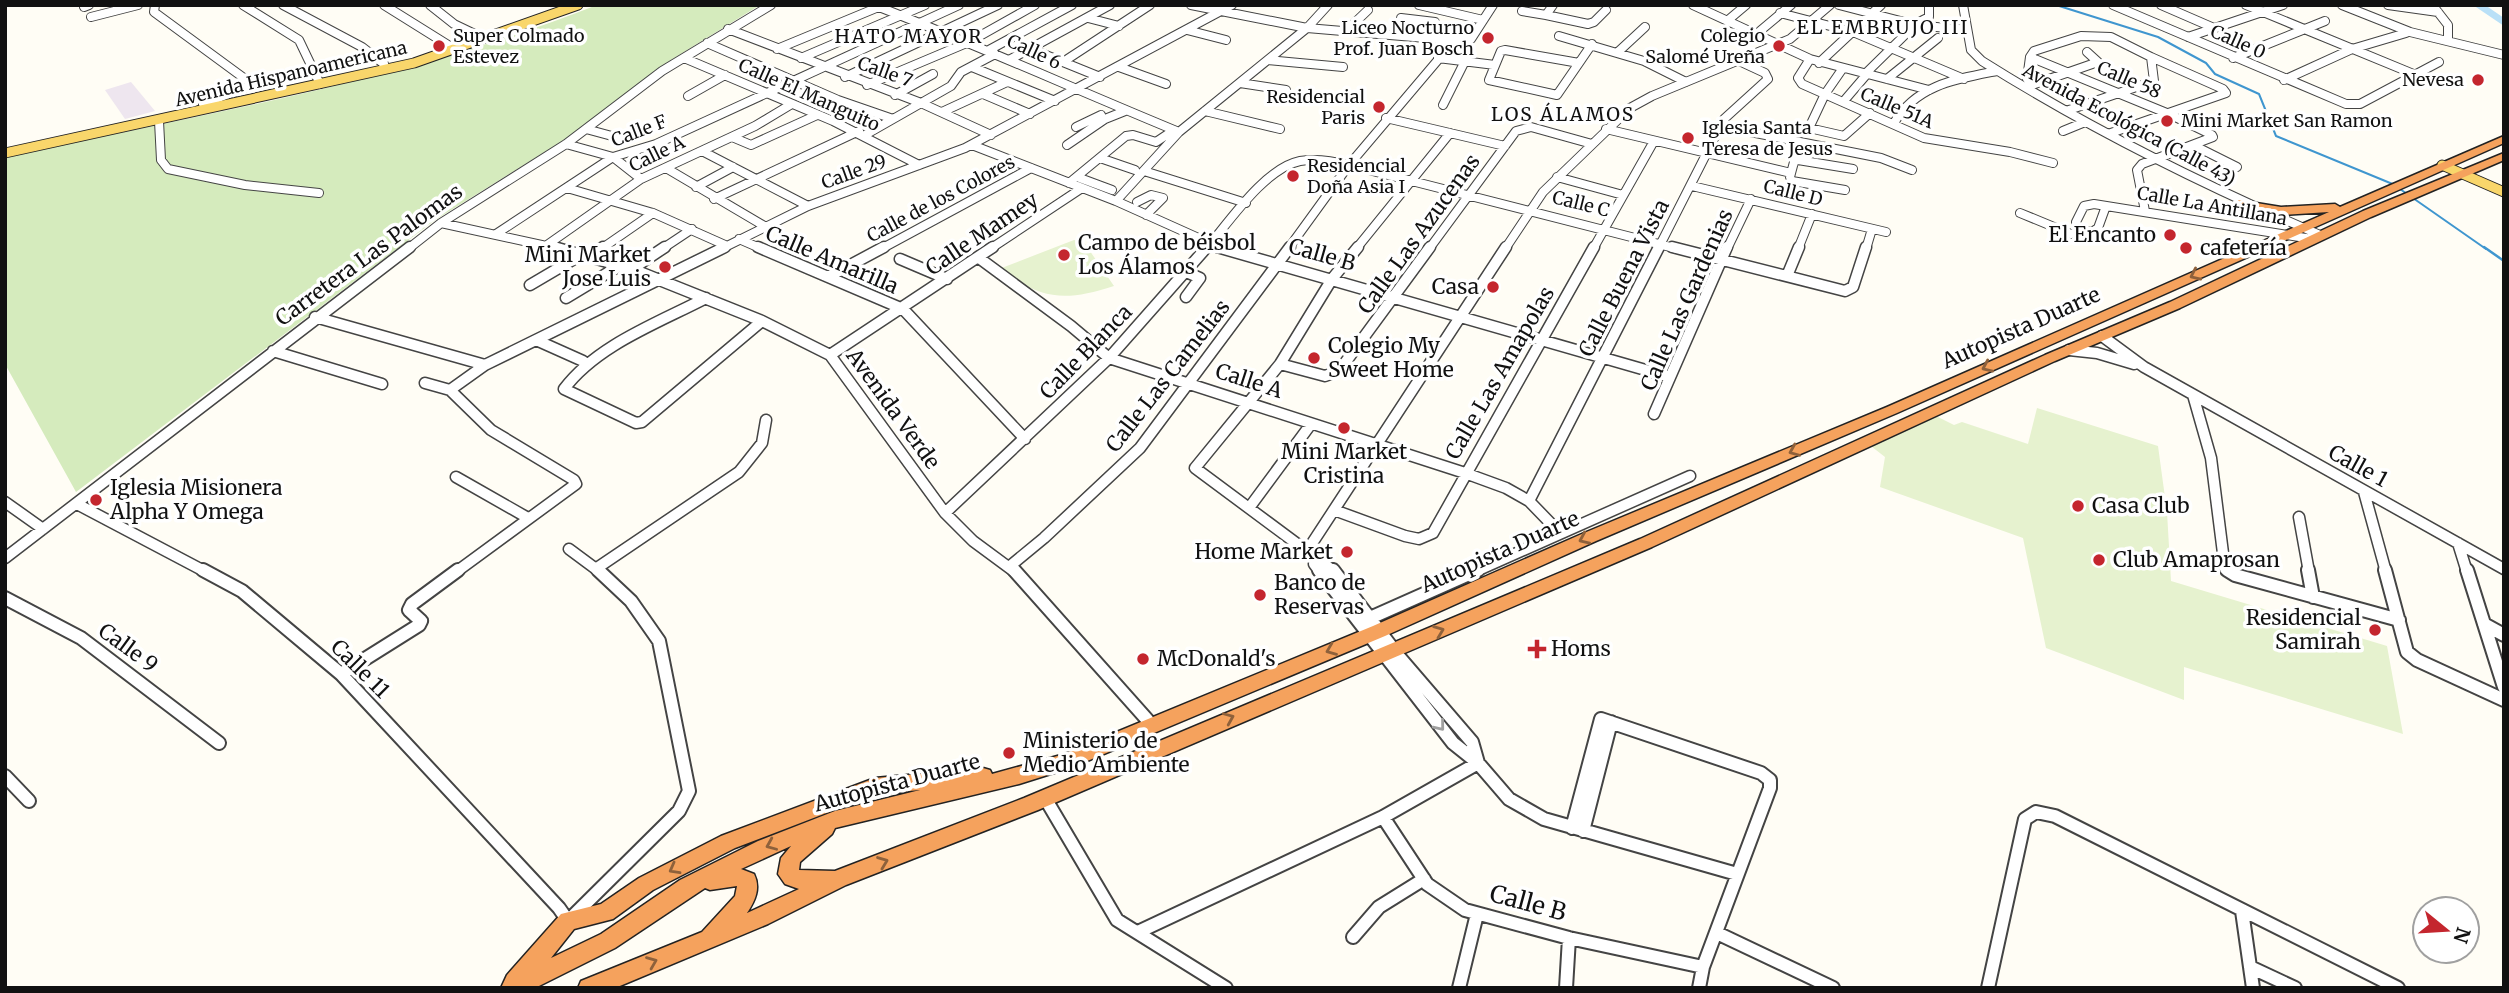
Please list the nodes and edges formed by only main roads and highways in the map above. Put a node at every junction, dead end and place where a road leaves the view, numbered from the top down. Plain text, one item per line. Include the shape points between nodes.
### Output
1 (561, 5) edge
2 (578, 5) edge
3 (453, 48) junction
4 (320, 81) junction
5 (99, 130) junction
6 (2504, 139) edge
7 (5, 146) edge
8 (5, 153) edge
9 (2504, 156) edge
10 (2442, 165) junction
11 (2462, 174) junction
12 (2504, 192) edge
13 (2392, 197) junction
14 (2242, 204) road end
15 (2358, 204) junction
16 (2270, 214) road end
17 (2312, 234) junction
18 (2279, 237) junction
19 (1958, 380) junction
20 (1892, 410) junction
21 (1915, 421) junction
22 (1019, 776) junction
23 (835, 820) junction
24 (839, 879) junction
25 (687, 887) junction
26 (704, 940) junction
27 (594, 987) edge
28 (510, 988) edge

1 - 3 main road, Avenida Hispanoamericana
2 - 3 main road, Avenida Hispanoamericana
3 - 4 main road, Avenida Hispanoamericana
3 - 4 main road, Avenida Hispanoamericana
4 - 5 main road, Avenida Hispanoamericana
4 - 5 main road, Avenida Hispanoamericana via 159,121
5 - 7 main road, Avenida Hispanoamericana
5 - 8 main road, Avenida Hispanoamericana
6 - 10 highway, Autopista Duarte
9 - 11 highway, Autopista Duarte
10 - 11 main road
10 - 13 highway, Autopista Duarte via 2404,183
11 - 12 main road
11 - 13 highway, Autopista Duarte via 2422,191
13 - 15 highway, Autopista Duarte
13 - 17 highway, Autopista Duarte
14 - 15 highway via 2301,212
15 - 17 highway, Autopista Duarte
16 - 18 highway
17 - 18 highway, Autopista Duarte
17 - 21 highway, Autopista Duarte via 2175,305
18 -> 19 highway, Autopista Duarte
19 - 20 highway, Autopista Duarte
19 - 21 highway via 1958,386 1916,407
20 - 21 highway
20 -> 22 highway, Autopista Duarte via 1066,761
24 -> 21 highway, Autopista Duarte via 1045,798 1646,543
22 - 23 highway, Autopista Duarte
22 -> 28 highway via 875,786 728,842 668,872 606,912 568,921
23 - 24 highway via 791,858 788,870 794,879
23 -> 25 highway, Autopista Duarte via 765,847
24 - 26 highway, Autopista Duarte
25 - 26 highway via 733,876 747,880 749,889 743,902
25 - 28 highway, Autopista Duarte via 608,941
27 -> 26 highway, Autopista Duarte

